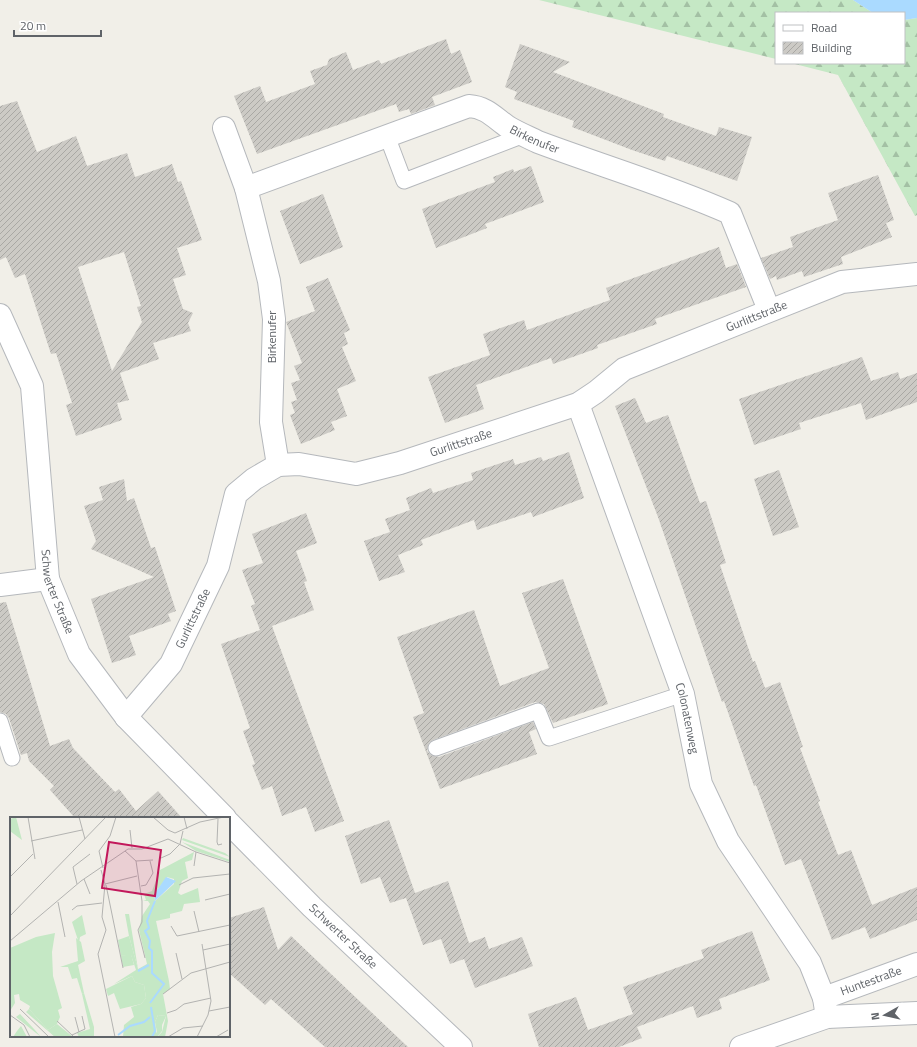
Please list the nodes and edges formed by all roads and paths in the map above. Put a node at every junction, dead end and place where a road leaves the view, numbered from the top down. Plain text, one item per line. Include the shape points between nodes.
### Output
1 (224, 128) dead end
2 (524, 135) junction
3 (387, 136) junction
4 (246, 188) junction
5 (917, 274) edge
6 (769, 310) junction
7 (0, 315) edge
8 (578, 404) junction
9 (278, 465) junction
10 (48, 579) junction
11 (0, 585) edge
12 (683, 694) junction
13 (126, 717) junction
14 (0, 721) edge
15 (436, 748) dead end
16 (12, 758) dead end
17 (223, 817) edge
18 (230, 824) edge
19 (917, 964) edge
20 (826, 1007) junction
21 (917, 1012) edge
22 (461, 1047) edge
23 (741, 1047) edge

1 - 4 street, Birkenufer
2 - 3 street, Birkenufer via 508,127 485,109 469,106
2 - 3 lane via 404,182
2 - 6 street, Birkenufer via 699,199 730,213
3 - 4 street, Birkenufer
4 - 9 street, Birkenufer via 269,281 274,319 271,422
5 - 6 street, Gurlittstraße via 842,282
6 - 8 street, Gurlittstraße via 624,369
7 - 10 street, Schwerter Straße via 32,386
8 - 9 street, Gurlittstraße via 400,463 356,474 299,464
8 - 12 street, Colonatenweg
9 - 13 street, Gurlittstraße via 254,479 236,494 218,566 171,664
10 - 11 street
10 - 13 street, Schwerter Straße via 79,654
12 - 15 lane via 549,738 538,711
12 - 20 street, Colonatenweg via 702,784 728,841 810,963
13 - 17 street, Schwerter Straße
14 - 16 lane
18 - 22 street, Schwerter Straße via 312,907
19 - 20 street, Huntestraße
20 - 21 street
20 - 23 street, Huntestraße

